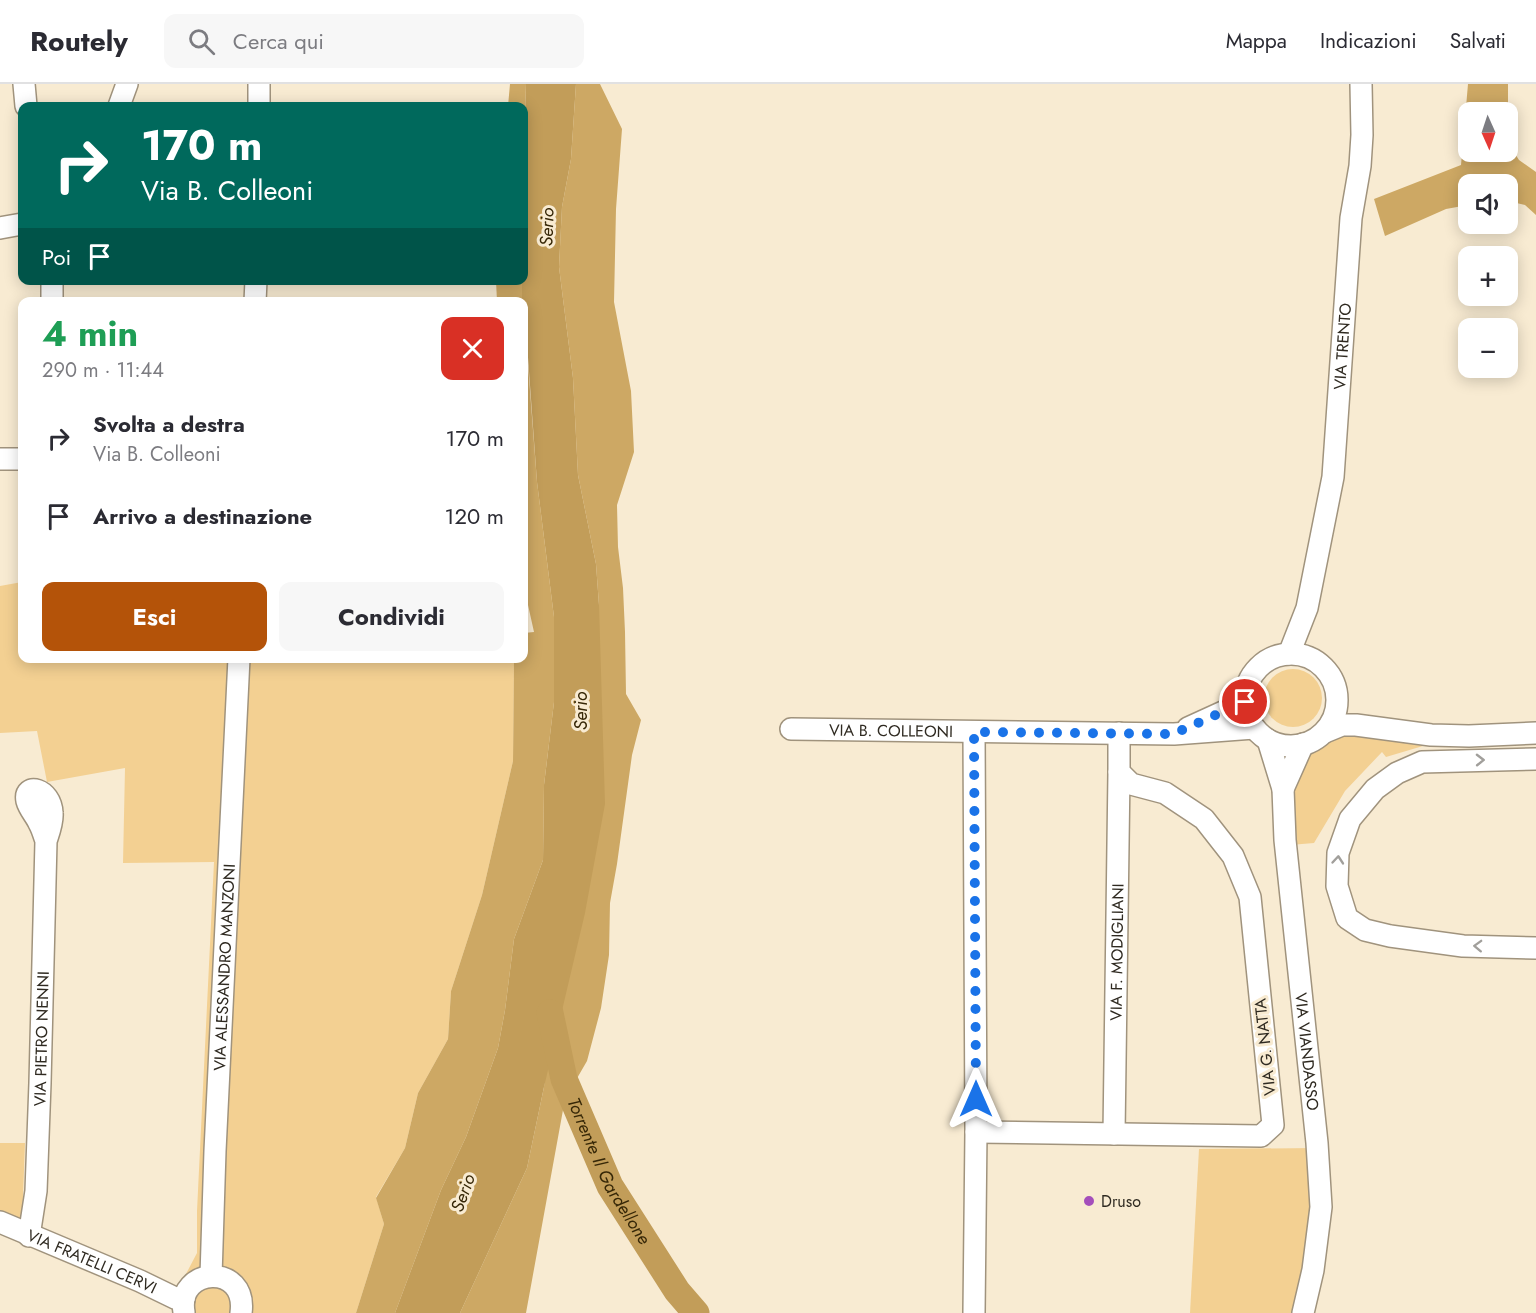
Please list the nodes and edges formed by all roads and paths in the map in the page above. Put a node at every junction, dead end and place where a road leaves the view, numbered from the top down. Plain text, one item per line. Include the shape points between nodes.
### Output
1 (24, 84) edge
2 (127, 84) edge
3 (259, 84) edge
4 (1361, 84) edge
5 (26, 102) edge
6 (120, 102) edge
7 (259, 102) edge
8 (18, 225) edge
9 (0, 228) edge
10 (0, 459) edge
11 (18, 459) edge
12 (1307, 608) junction
13 (1289, 654) junction
14 (239, 663) edge
15 (1322, 666) junction
16 (1337, 698) junction
17 (1245, 702) junction
18 (791, 729) dead end
19 (1377, 729) junction
20 (974, 732) junction
21 (1325, 732) junction
22 (1119, 733) junction
23 (1536, 733) edge
24 (1173, 734) junction
25 (1261, 734) junction
26 (1303, 744) junction
27 (1536, 759) edge
28 (1119, 772) junction
29 (1283, 789) junction
30 (46, 841) dead end
31 (1536, 948) edge
32 (976, 1132) junction
33 (1114, 1134) junction
34 (0, 1222) edge
35 (29, 1236) junction
36 (211, 1276) junction
37 (184, 1306) edge
38 (241, 1313) edge
39 (974, 1313) edge
40 (1303, 1313) edge

1 - 5 street
2 - 6 street
3 - 7 street
4 - 12 street, VIA TRENTO via 1360,166 1351,218 1333,477
8 - 9 street
10 - 11 street
12 - 13 street, VIA TRENTO
12 - 15 street, VIA TRENTO
13 - 15 street via 1307,657
13 - 17 street via 1275,657 1257,669
14 - 36 street, VIA ALESSANDRO MANZONI
15 - 16 street via 1330,675
16 - 19 street
16 - 21 street via 1332,722
17 - 24 street, VIA B. COLLEONI
17 - 25 street via 1248,716
18 - 20 street, VIA B. COLLEONI
19 - 21 street via 1342,725
19 - 23 street via 1469,736
20 - 22 street, VIA B. COLLEONI
20 - 32 street
21 - 26 street
22 - 24 street, VIA B. COLLEONI
22 - 28 street
24 - 25 street, VIA B. COLLEONI
25 - 26 street via 1280,745
25 - 29 street, VIA VIANDASSO
26 - 29 street, VIA VIANDASSO
31 -> 27 street via 1463,946 1365,930 1347,918 1337,886 1338,853 1350,819 1375,789 1396,773 1422,762
28 - 33 street, VIA F. MODIGLIANI
28 - 33 street, VIA G. NATTA via 1131,784 1165,793 1204,819 1233,856 1250,897 1273,1125 1261,1136
29 - 40 street, VIA VIANDASSO via 1321,1207
30 - 35 street, VIA PIETRO NENNI via 36,1191
32 - 33 street, VIA G. NATTA
32 - 39 street
34 - 35 street, VIA FRATELLI CERVI
35 - 37 street, VIA FRATELLI CERVI via 140,1281
36 - 37 street via 189,1287
36 - 38 street via 220,1276 236,1286

